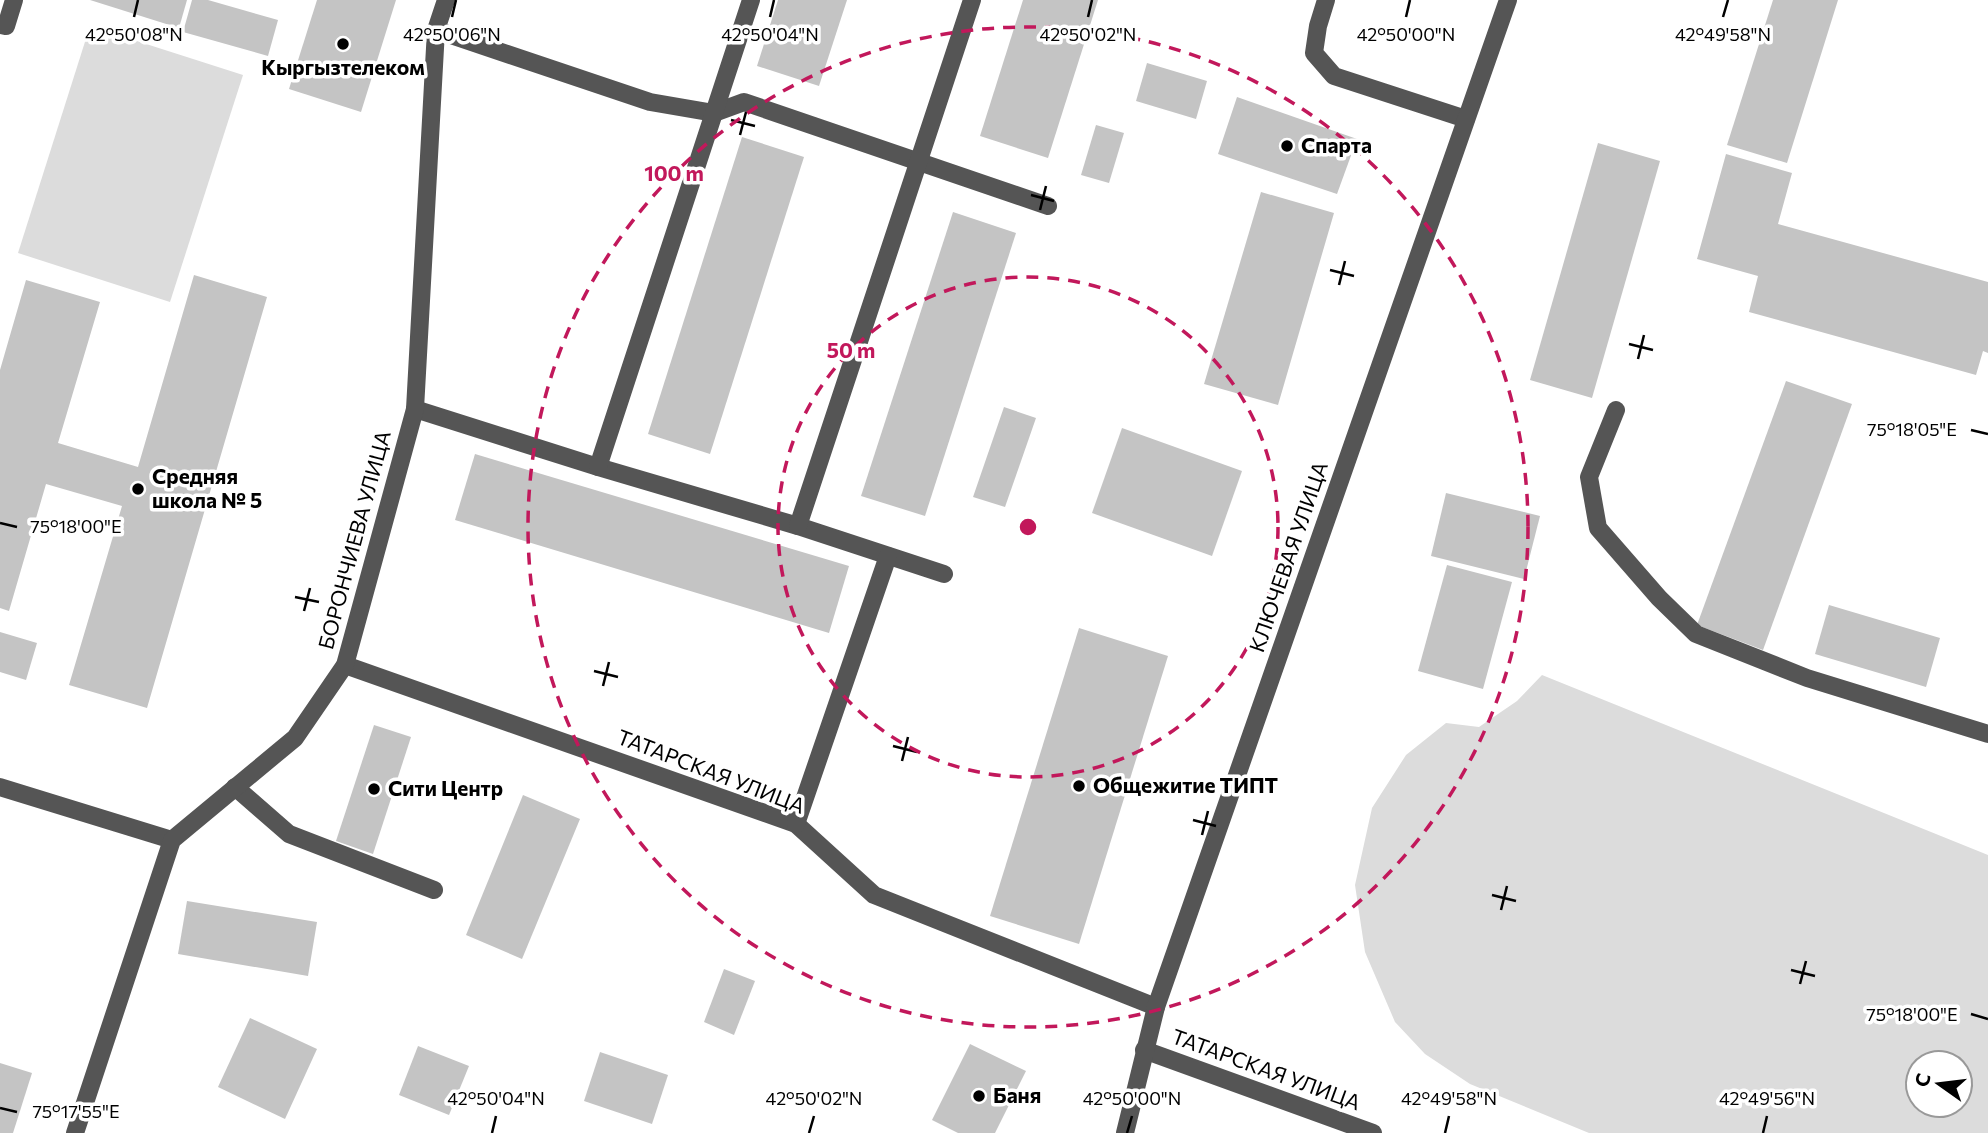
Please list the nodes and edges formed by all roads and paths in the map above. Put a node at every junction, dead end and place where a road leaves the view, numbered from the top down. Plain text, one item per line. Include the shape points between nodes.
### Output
1 (13, 0) edge
2 (446, 0) edge
3 (751, 0) edge
4 (972, 0) edge
5 (1326, 0) edge
6 (1508, 0) edge
7 (0, 25) edge
8 (436, 30) junction
9 (714, 113) junction
10 (1466, 119) junction
11 (918, 161) junction
12 (1048, 206) dead end
13 (415, 409) junction
14 (1616, 411) dead end
15 (598, 467) junction
16 (798, 526) junction
17 (888, 556) junction
18 (944, 574) dead end
19 (345, 665) junction
20 (1988, 734) edge
21 (0, 787) edge
22 (235, 788) junction
23 (796, 824) junction
24 (172, 840) junction
25 (434, 890) dead end
26 (1156, 1007) junction
27 (1144, 1050) junction
28 (75, 1133) edge
29 (1125, 1133) edge
30 (1373, 1133) edge

1 - 7 street via 6,26
2 - 8 street, БОРОНЧИЕВА УЛИЦА
3 - 9 street
4 - 11 street
5 - 10 street via 1314,53 1334,76
6 - 10 street, КЛЮЧЕВАЯ УЛИЦА
8 - 9 street via 650,102
8 - 13 street, БОРОНЧИЕВА УЛИЦА
9 - 11 street via 744,102
9 - 15 street
10 - 26 street, КЛЮЧЕВАЯ УЛИЦА
11 - 12 street
11 - 16 street
13 - 15 street
13 - 19 street, БОРОНЧИЕВА УЛИЦА
14 - 20 street via 1589,477 1598,528 1696,634 1807,678
15 - 16 street
16 - 17 street
17 - 18 street
17 - 23 street
19 - 22 street, БОРОНЧИЕВА УЛИЦА via 295,737
19 - 23 street, ТАТАРСКАЯ УЛИЦА
21 - 24 street
22 - 24 street, БОРОНЧИЕВА УЛИЦА
22 - 25 street via 289,834
23 - 26 street, ТАТАРСКАЯ УЛИЦА via 874,895
24 - 28 street
26 - 27 street, КЛЮЧЕВАЯ УЛИЦА
27 - 29 street, КЛЮЧЕВАЯ УЛИЦА
27 - 30 street, ТАТАРСКАЯ УЛИЦА

